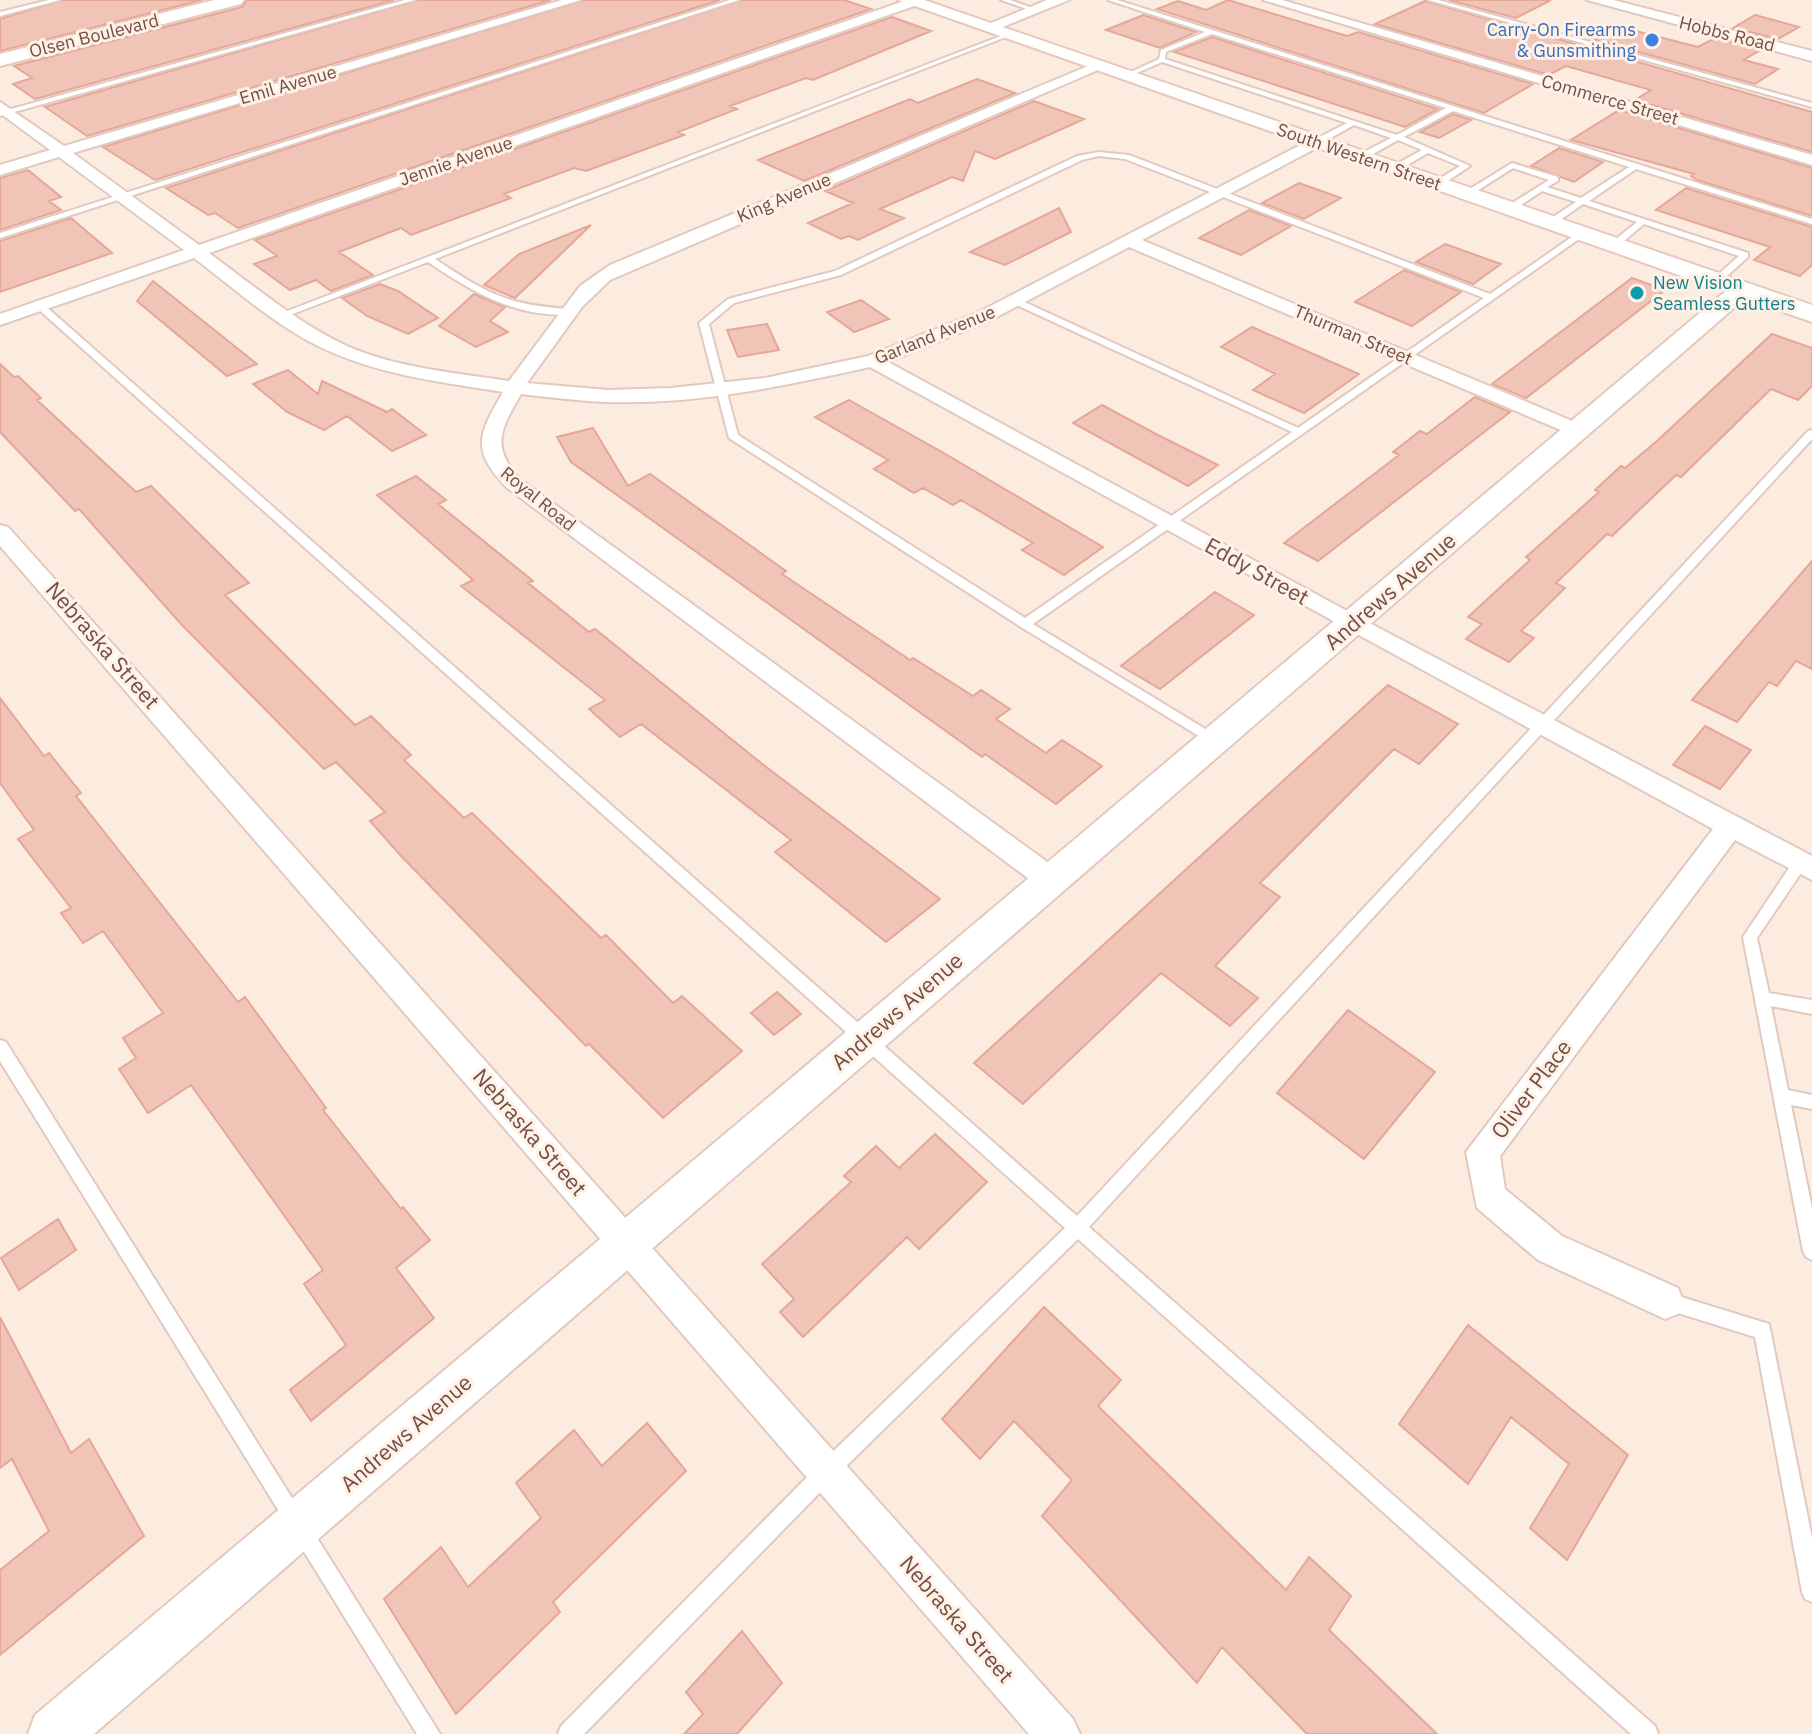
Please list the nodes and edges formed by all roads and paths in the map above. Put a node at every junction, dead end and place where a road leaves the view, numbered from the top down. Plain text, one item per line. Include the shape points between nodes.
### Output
1 (57, 0) edge
2 (235, 0) edge
3 (412, 0) edge
4 (575, 0) edge
5 (736, 0) edge
6 (1004, 0) edge
7 (1061, 0) edge
8 (1111, 0) edge
9 (1269, 0) edge
10 (1431, 0) edge
11 (1595, 0) edge
12 (910, 1) edge
13 (1035, 10) junction
14 (0, 14) edge
15 (987, 28) junction
16 (1211, 32) junction
17 (1008, 35) junction
18 (1812, 56) edge
19 (0, 60) edge
20 (1162, 60) junction
21 (1098, 67) junction
22 (1126, 76) junction
23 (1812, 105) edge
24 (1452, 108) junction
25 (3, 111) edge
26 (1353, 123) junction
27 (1397, 137) junction
28 (1317, 142) junction
29 (1425, 152) junction
30 (60, 153) junction
31 (1361, 157) junction
32 (1812, 160) edge
33 (1635, 166) junction
34 (1394, 169) junction
35 (0, 170) edge
36 (1437, 184) junction
37 (1541, 188) junction
38 (1222, 191) junction
39 (1466, 194) junction
40 (121, 197) junction
41 (1582, 201) junction
42 (1509, 209) junction
43 (1643, 221) junction
44 (1812, 222) edge
45 (1550, 223) junction
46 (1582, 234) junction
47 (0, 236) edge
48 (1129, 241) junction
49 (1614, 245) junction
50 (196, 252) junction
51 (428, 258) junction
52 (1729, 285) junction
53 (1489, 297) junction
54 (1015, 301) junction
55 (40, 306) junction
56 (569, 312) junction
57 (1812, 314) edge
58 (282, 315) junction
59 (0, 320) edge
60 (1406, 357) junction
61 (873, 361) junction
62 (514, 388) junction
63 (721, 389) junction
64 (1577, 430) junction
65 (1297, 431) junction
66 (1812, 433) edge
67 (1170, 523) junction
68 (0, 532) edge
69 (1025, 624) junction
70 (1352, 624) junction
71 (1544, 724) junction
72 (1215, 741) junction
73 (1731, 825) junction
74 (1808, 859) edge
75 (1051, 880) junction
76 (1762, 998) junction
77 (1812, 1007) edge
78 (863, 1040) junction
79 (0, 1047) edge
80 (1781, 1096) junction
81 (1812, 1102) edge
82 (1808, 1214) edge
83 (1079, 1226) junction
84 (627, 1243) junction
85 (1812, 1251) edge
86 (1665, 1301) joint
87 (827, 1471) junction
88 (299, 1525) junction
89 (1812, 1592) edge
90 (54, 1734) edge
91 (429, 1734) edge
92 (569, 1734) edge
93 (1058, 1734) edge
94 (1647, 1734) edge

1 - 14 lane
2 - 19 main road, Olsen Boulevard
3 - 25 lane
4 - 30 street, Emil Avenue
5 - 40 lane
6 - 13 lane
7 - 13 street
8 - 16 lane
9 - 32 street, Commerce Street
10 - 23 lane
11 - 18 street, Hobbs Road
12 - 15 main road, South Western Street
12 - 50 street, Jennie Avenue
13 - 15 street
15 - 17 main road, South Western Street
16 - 20 lane via 1163,51
16 - 24 lane
17 - 21 main road, South Western Street
17 - 51 lane
20 - 22 lane
20 - 26 lane
21 - 22 main road, South Western Street
21 - 56 street, King Avenue via 616,269 589,287
22 - 28 main road, South Western Street
24 - 27 lane
24 - 33 lane
25 - 30 street
26 - 27 lane
26 - 28 lane
27 - 29 lane
27 - 31 lane
28 - 31 main road, South Western Street
28 - 38 street, Garland Avenue
29 - 34 lane
29 - 36 lane via 1466,166
30 - 35 street, Emil Avenue
30 - 40 street
31 - 34 main road, South Western Street
33 - 41 lane
33 - 44 lane
34 - 36 main road, South Western Street
36 - 39 main road, South Western Street
37 - 39 lane via 1555,179 1512,165
37 - 41 lane
37 - 42 lane
38 - 48 street, Garland Avenue
38 - 53 lane
38 - 63 lane via 1126,157 1080,158 838,273 731,301 704,323
39 - 42 main road, South Western Street
40 - 47 lane
40 - 50 street
41 - 43 lane
41 - 45 lane
42 - 45 main road, South Western Street
43 - 49 lane
43 - 52 lane via 1745,255
45 - 46 main road, South Western Street
46 - 49 main road, South Western Street
46 - 53 lane
48 - 54 street, Garland Avenue
48 - 60 street, Thurman Street
49 - 52 main road, South Western Street
50 - 55 street, Jennie Avenue
50 - 58 street
51 - 56 lane via 496,302 521,310
51 - 58 lane
52 - 57 main road, South Western Street
52 - 64 street, Andrews Avenue
53 - 60 lane
54 - 61 street, Garland Avenue
54 - 65 lane
55 - 59 street, Jennie Avenue
55 - 78 lane
56 - 62 street, King Avenue
58 - 62 street via 341,350 417,372
60 - 64 street, Thurman Street
60 - 65 lane
61 - 63 street, Garland Avenue
61 - 67 street, Eddy Street
62 - 63 street, Garland Avenue via 608,396
62 - 75 street, Royal Road via 493,422 490,445 495,463 513,483
63 - 69 lane via 733,436
64 - 70 street, Andrews Avenue
65 - 67 lane
66 - 71 lane
67 - 69 lane
67 - 70 street, Eddy Street
68 - 84 street, Nebraska Street
69 - 72 lane
70 - 71 street, Eddy Street
70 - 72 street, Andrews Avenue
71 - 73 street, Eddy Street
71 - 83 lane
72 - 75 street, Andrews Avenue
73 - 74 street, Eddy Street
73 - 86 street, Oliver Place via 1483,1152 1489,1197 1550,1248
74 - 76 lane via 1750,937
75 - 78 street, Andrews Avenue
76 - 77 lane
76 - 80 lane
78 - 83 lane
78 - 84 street, Andrews Avenue
79 - 88 lane
80 - 81 lane
80 - 82 lane
82 - 85 lane
83 - 87 lane
83 - 94 lane
84 - 87 street, Nebraska Street
84 - 88 street, Andrews Avenue
86 - 89 lane via 1763,1330
87 - 92 lane
87 - 93 street, Nebraska Street
88 - 90 street, Andrews Avenue
88 - 91 lane

